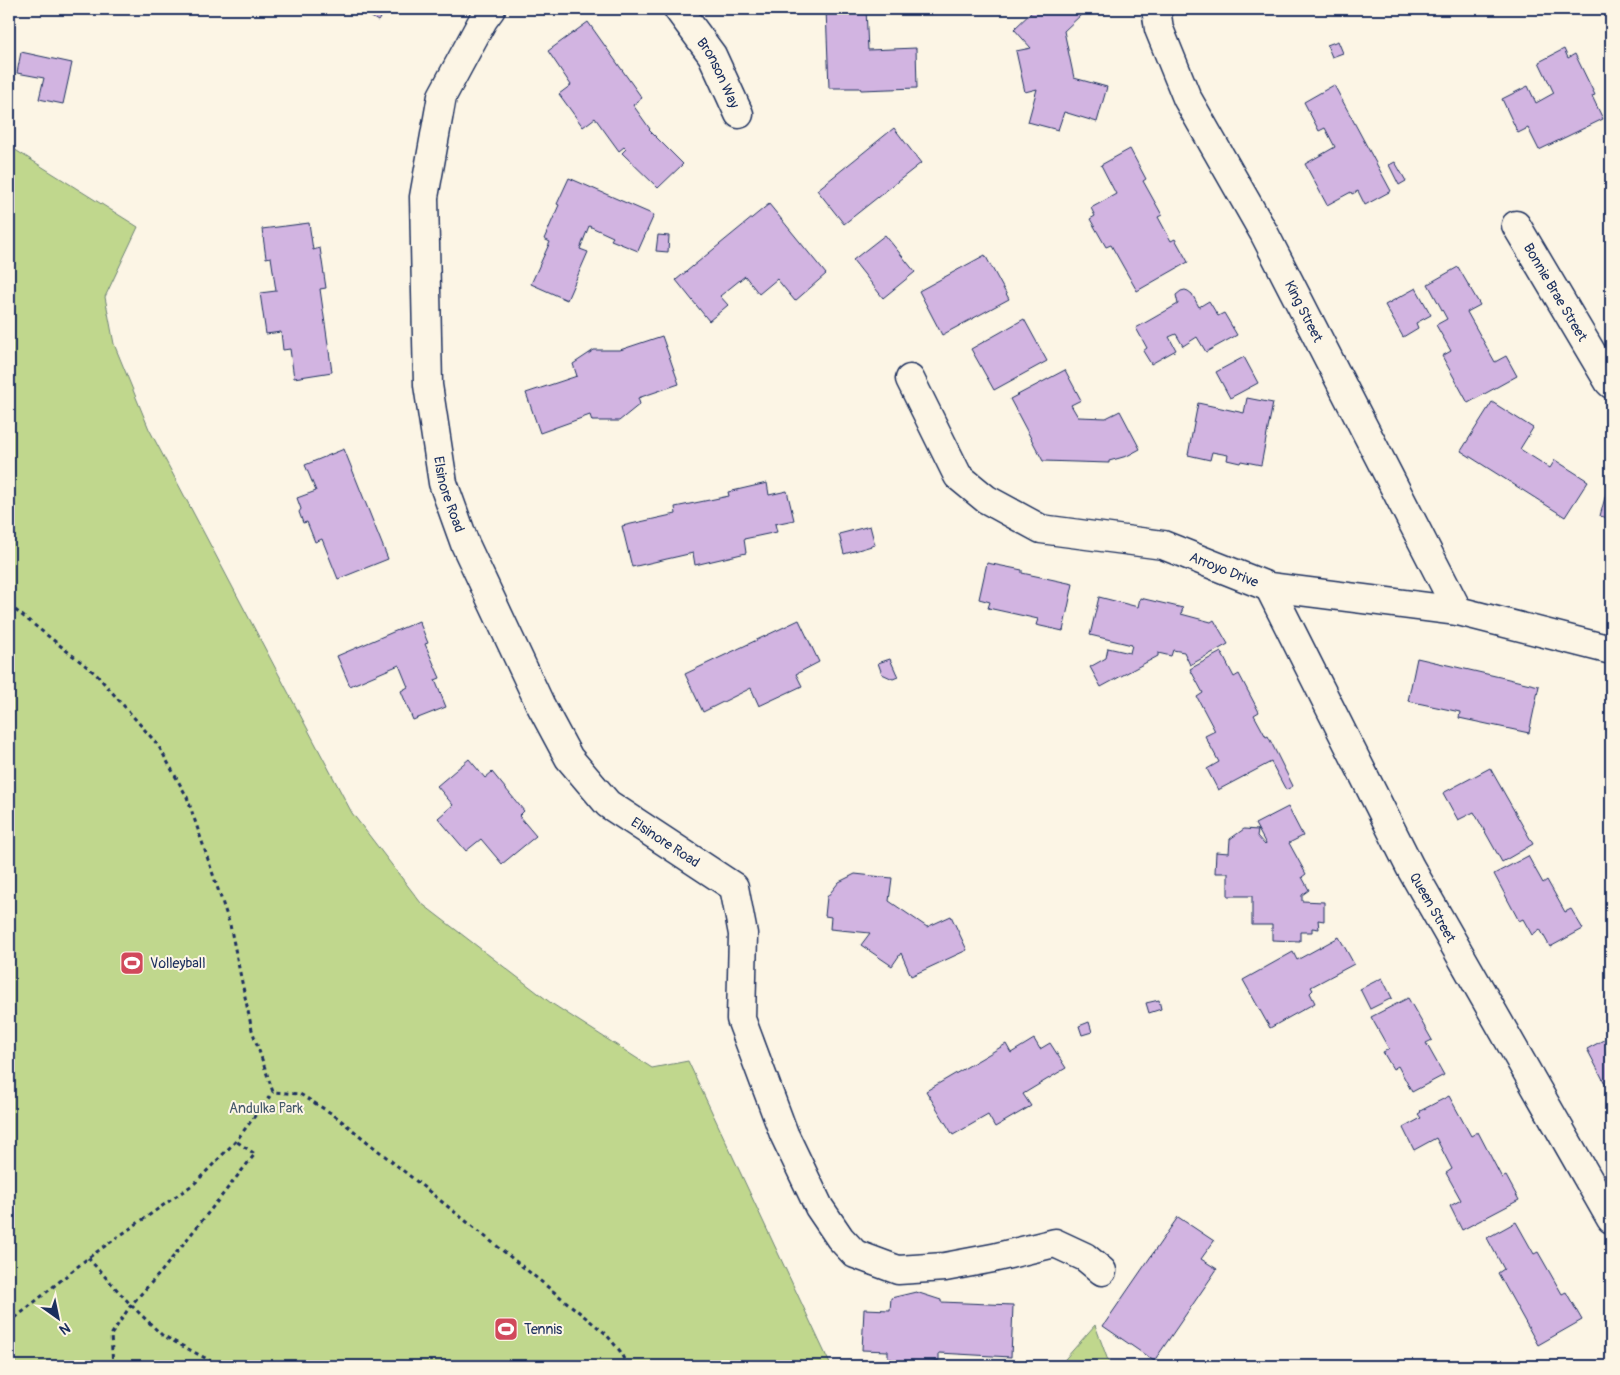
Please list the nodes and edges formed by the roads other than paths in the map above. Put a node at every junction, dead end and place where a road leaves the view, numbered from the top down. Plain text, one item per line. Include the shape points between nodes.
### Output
1 (491, 9) edge
2 (678, 9) edge
3 (1156, 9) edge
4 (739, 114) dead end
5 (1516, 225) dead end
6 (910, 379) dead end
7 (1611, 384) edge
8 (1270, 588) junction
9 (1458, 611) junction
10 (1611, 650) edge
11 (1611, 1219) edge
12 (1102, 1272) dead end

1 - 12 street, Elsinore Road via 442,96 424,196 428,385 442,483 465,544 540,704 569,758 608,804 734,887 743,934 741,1019 784,1134 819,1208 855,1254 898,1270 945,1267 1056,1243 1085,1257
2 - 4 street, Bronson Way via 712,56
3 - 9 street, King Street via 1159,29 1187,98 1264,233
5 - 7 street, Bonnie Brae Street
6 - 8 street, Arroyo Drive via 958,476 986,500 1041,529 1163,545
8 - 9 street, Arroyo Drive
8 - 11 street, Queen Street via 1410,867
9 - 10 street, Arroyo Drive

